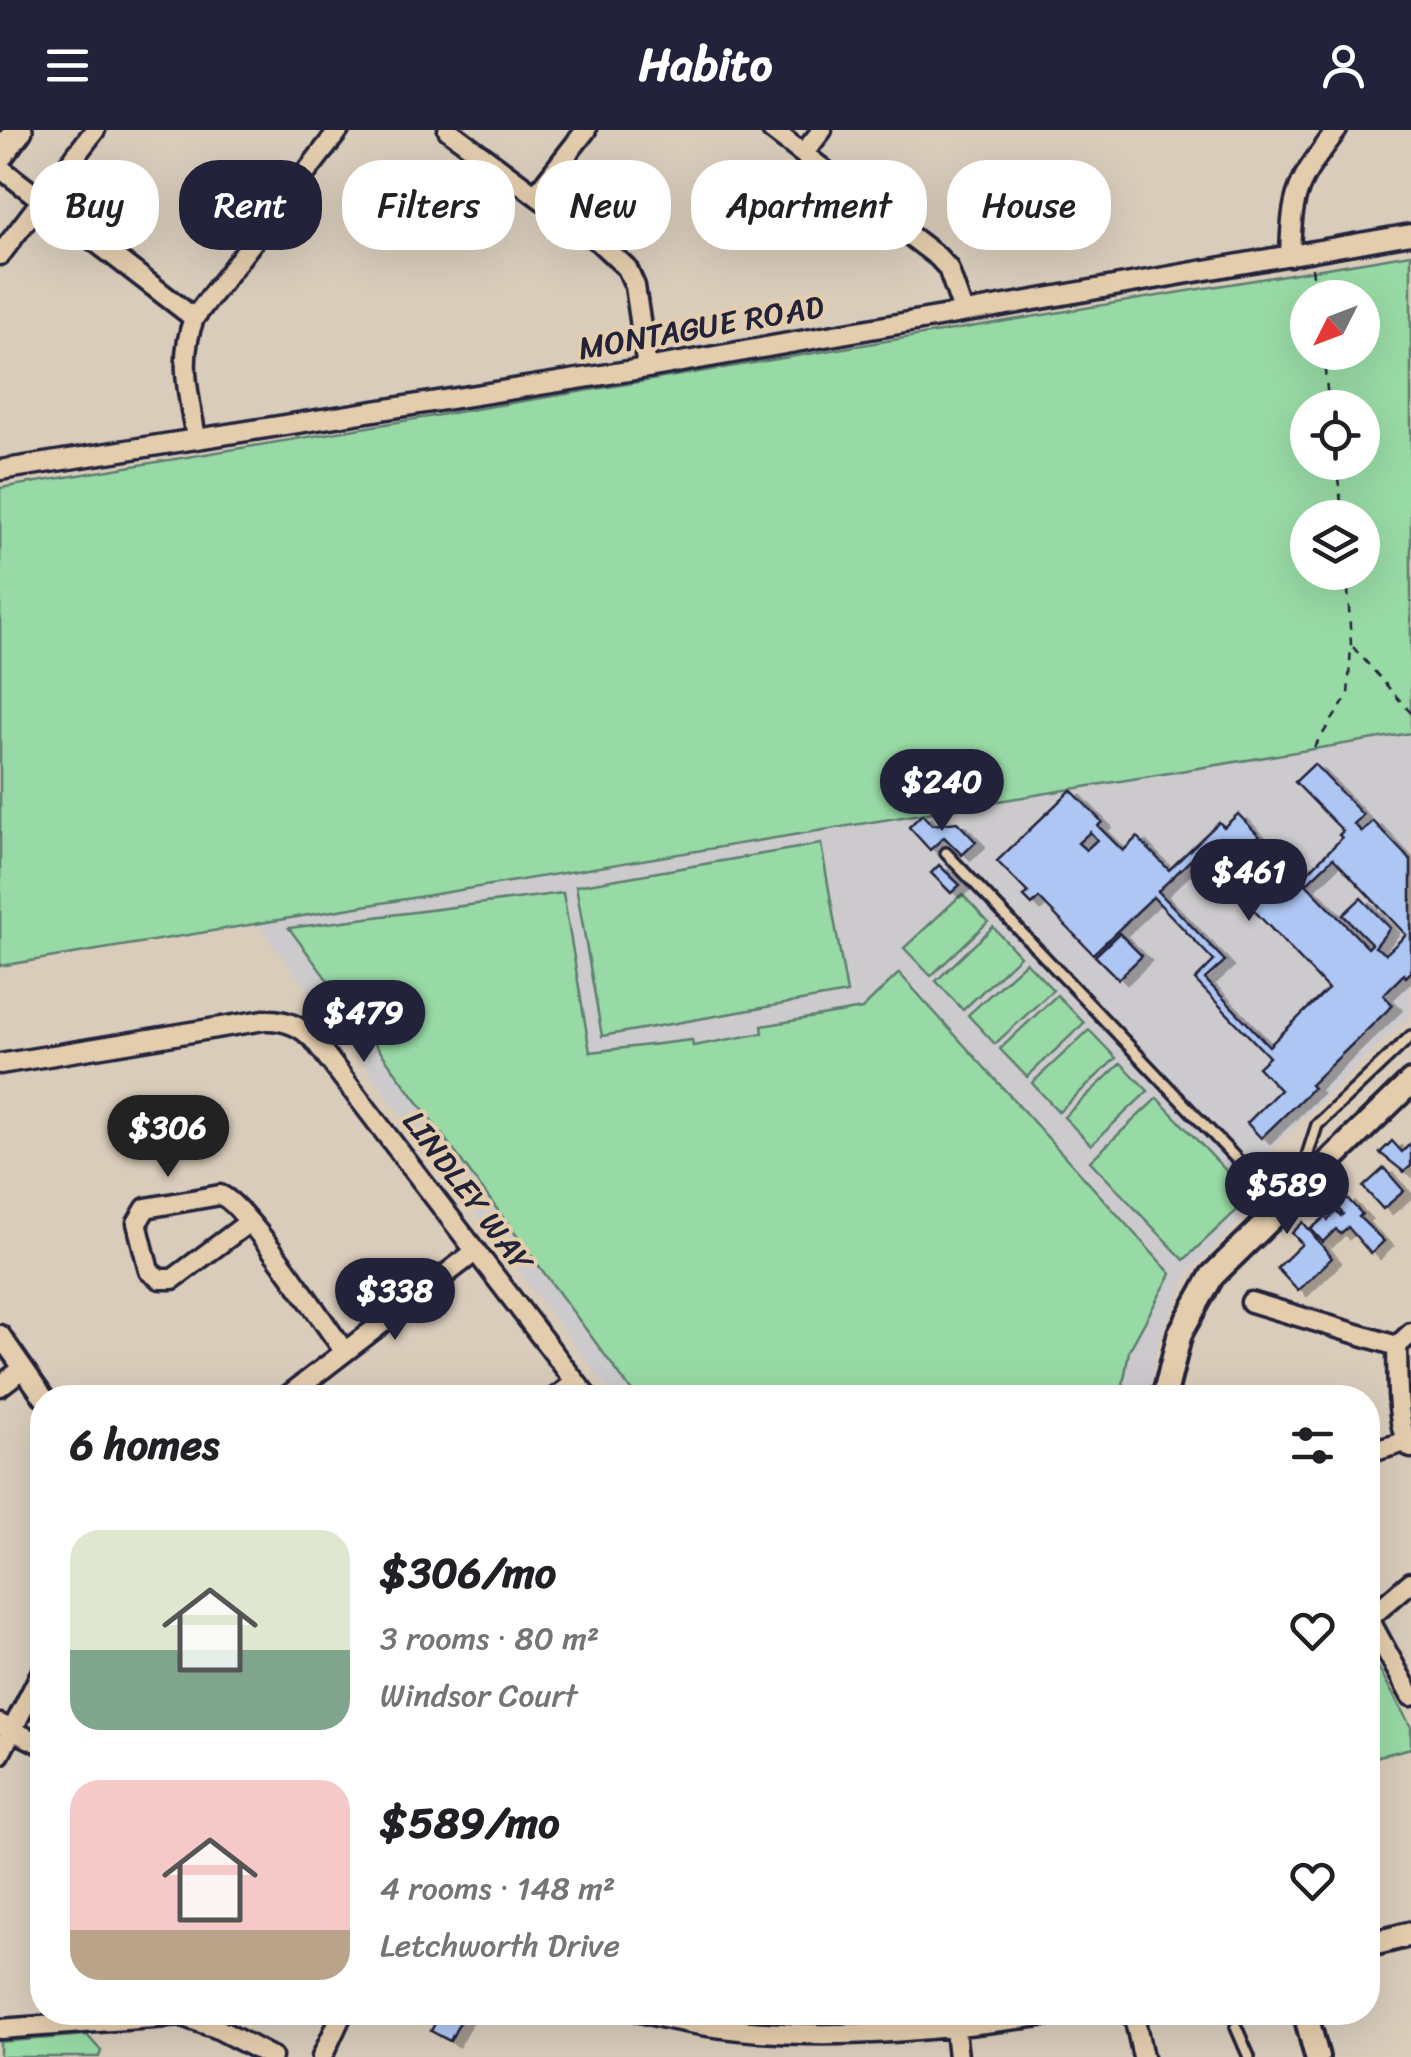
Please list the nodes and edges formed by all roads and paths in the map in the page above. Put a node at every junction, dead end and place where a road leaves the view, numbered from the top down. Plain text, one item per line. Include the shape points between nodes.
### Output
1 (19, 130) edge
2 (95, 130) edge
3 (339, 130) edge
4 (448, 130) edge
5 (586, 130) edge
6 (772, 130) edge
7 (822, 130) edge
8 (1337, 130) edge
9 (804, 153) junction
10 (0, 154) edge
11 (72, 160) edge
12 (563, 160) edge
13 (0, 168) edge
14 (30, 191) edge
15 (535, 193) edge
16 (30, 216) edge
17 (1411, 234) edge
18 (106, 250) edge
19 (604, 250) edge
20 (1310, 252) junction
21 (0, 255) edge
22 (1290, 256) junction
23 (1314, 280) edge
24 (963, 311) junction
25 (194, 318) junction
26 (647, 368) junction
27 (196, 438) junction
28 (0, 470) edge
29 (1348, 590) edge
30 (1351, 645) junction
31 (1411, 714) edge
32 (1314, 747) dead end
33 (946, 853) dead end
34 (1411, 1036) edge
35 (0, 1064) edge
36 (1411, 1082) edge
37 (1313, 1176) junction
38 (1281, 1206) junction
39 (249, 1222) junction
40 (476, 1251) junction
41 (1251, 1302) dead end
42 (0, 1335) edge
43 (1404, 1339) edge
44 (345, 1352) junction
45 (22, 1370) junction
46 (34, 1385) edge
47 (302, 1385) edge
48 (578, 1385) edge
49 (1167, 1385) edge
50 (0, 1386) edge
51 (1408, 1445) edge
52 (1380, 1451) edge
53 (1411, 1582) edge
54 (1380, 1609) edge
55 (1380, 1640) edge
56 (30, 1689) edge
57 (1411, 1696) edge
58 (6, 1728) edge
59 (30, 1739) edge
60 (0, 1754) edge
61 (1411, 1934) edge
62 (1380, 1941) edge
63 (45, 2025) edge
64 (207, 2025) edge
65 (337, 2025) edge
66 (705, 2025) edge
67 (913, 2025) edge
68 (955, 2025) edge
69 (1135, 2025) edge
70 (1308, 2025) edge
71 (1236, 2027) dead end
72 (0, 2028) edge
73 (272, 2057) edge
74 (322, 2057) edge
75 (958, 2057) edge
76 (1144, 2057) edge
77 (1248, 2057) edge
78 (1317, 2057) edge

1 - 10 main road
2 - 11 street
3 - 25 street
4 - 15 street
5 - 12 street
6 - 9 street
7 - 9 street
8 - 22 street via 1294,196
9 - 24 street via 938,257
13 - 14 street
16 - 21 street
17 - 20 street, MONTAGUE ROAD
18 - 25 street
19 - 26 street via 635,286
20 - 22 street, MONTAGUE ROAD
20 - 23 path
22 - 24 street, MONTAGUE ROAD
24 - 26 street, MONTAGUE ROAD
25 - 27 street via 184,370
26 - 27 street, MONTAGUE ROAD
27 - 28 street, MONTAGUE ROAD
29 - 30 path
30 - 31 path
30 - 32 path via 1348,696
33 - 38 lane
34 - 37 lane via 1317,1125 1308,1153
35 - 40 street, LINDLEY WAY via 264,1020 294,1024 314,1040
36 - 37 street
37 - 38 street
38 - 49 street via 1198,1296 1174,1348
39 - 39 street via 220,1195 146,1208 137,1223 149,1271 167,1280
39 - 44 street
40 - 44 street
40 - 48 street, LINDLEY WAY
41 - 43 street
42 - 45 street
43 - 51 street
44 - 47 street
45 - 46 street
45 - 50 street
51 - 52 street
53 - 54 street
55 - 57 street
56 - 58 street
58 - 59 street
58 - 60 street
61 - 62 street
63 - 72 street
64 - 73 street
65 - 74 street
66 - 67 street via 831,2035
68 - 75 street
69 - 76 street
70 - 78 street
71 - 77 lane

